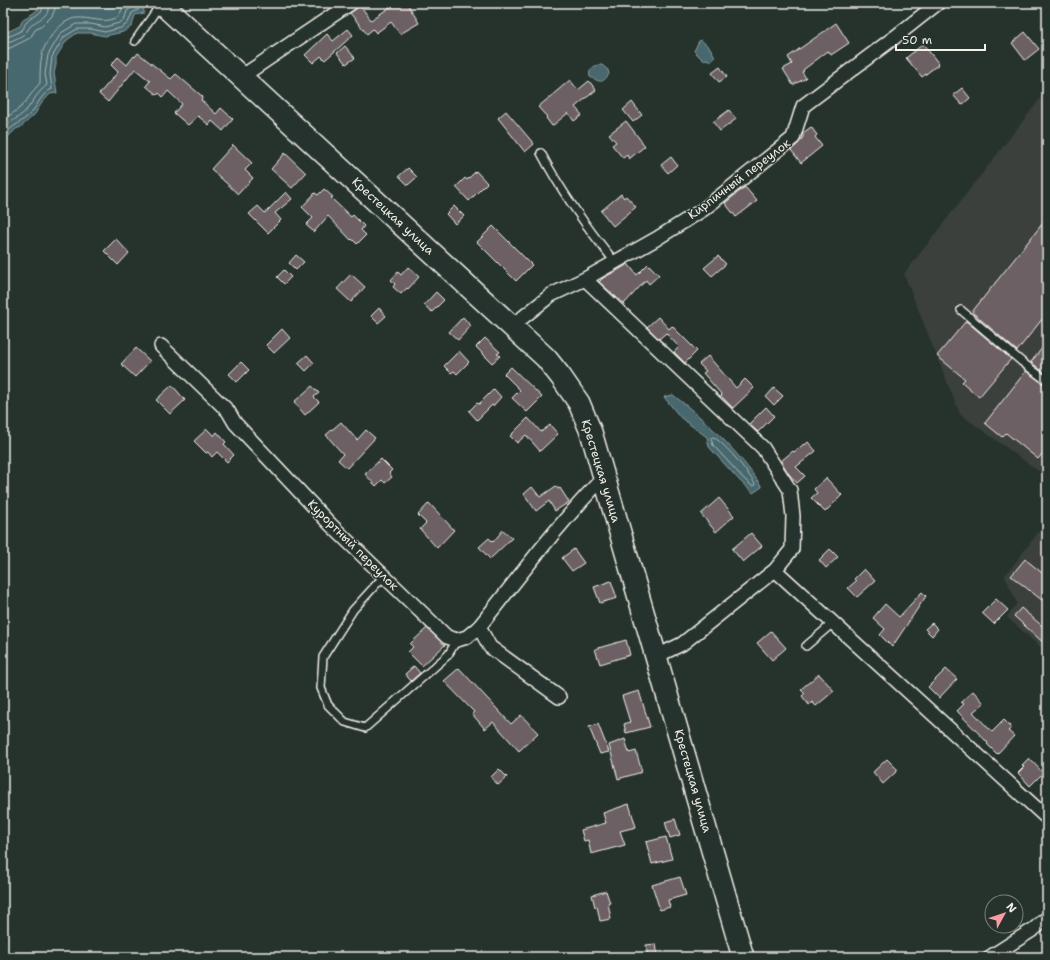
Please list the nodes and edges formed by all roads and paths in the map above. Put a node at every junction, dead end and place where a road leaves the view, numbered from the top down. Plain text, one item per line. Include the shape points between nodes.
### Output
1 (161, 3) edge
2 (351, 3) edge
3 (938, 3) edge
4 (136, 41) dead end
5 (241, 77) junction
6 (541, 153) dead end
7 (615, 262) junction
8 (585, 279) junction
9 (961, 310) dead end
10 (512, 326) junction
11 (161, 346) dead end
12 (1047, 381) edge
13 (604, 477) junction
14 (775, 570) junction
15 (383, 577) junction
16 (833, 623) junction
17 (479, 627) junction
18 (457, 640) junction
19 (806, 646) dead end
20 (656, 656) junction
21 (559, 697) dead end
22 (1047, 818) edge
23 (1047, 918) edge
24 (743, 957) edge
25 (990, 957) edge

1 - 4 lane
1 - 5 main road, Крестецкая улица
2 - 5 street
3 - 7 street, Кирпичный переулок via 803,106 793,138 704,209
5 - 10 main road, Крестецкая улица
6 - 7 lane via 584,223
7 - 8 street, Кирпичный переулок
8 - 10 street, Кирпичный переулок via 551,295
8 - 14 street via 763,448 790,490 793,516 792,549
9 - 12 lane
10 - 13 main road, Крестецкая улица via 546,358 579,403 591,432
11 - 15 street, Курортный переулок via 228,411 235,423
13 - 17 street via 565,520
13 - 20 main road, Крестецкая улица
14 - 16 street
14 - 20 street via 682,644
15 - 18 street, Курортный переулок via 447,638
15 - 18 lane via 353,610 323,657 322,688 328,705 345,722 365,728 448,655
16 - 19 lane
16 - 22 street
17 - 18 street via 467,637
17 - 21 street via 490,647
20 - 24 main road, Крестецкая улица
23 - 25 street

